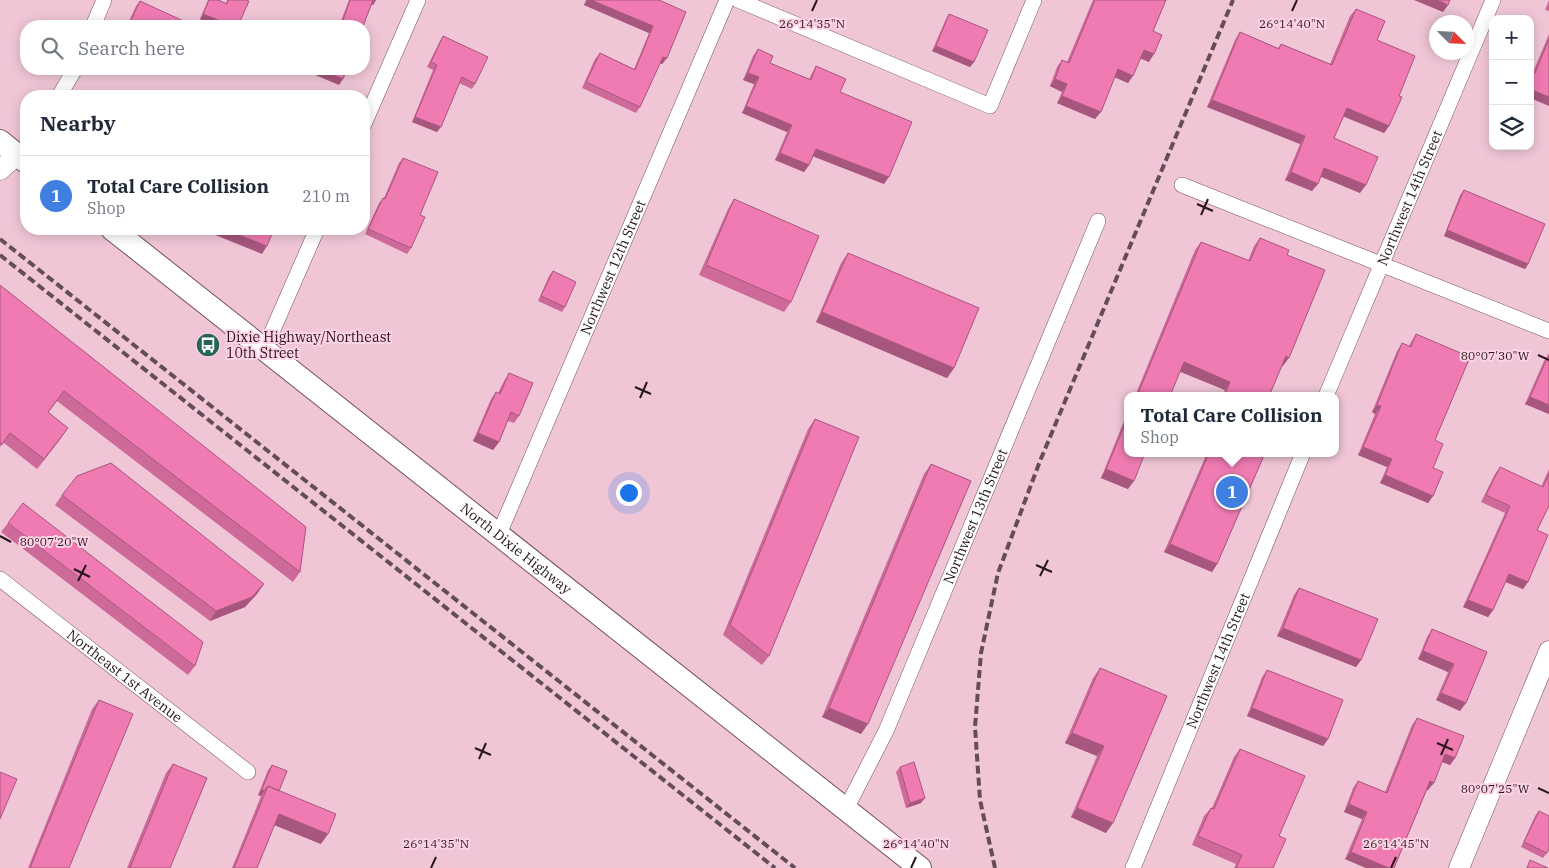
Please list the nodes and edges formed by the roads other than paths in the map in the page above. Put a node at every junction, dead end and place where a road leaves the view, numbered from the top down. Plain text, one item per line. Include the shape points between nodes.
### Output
1 (104, 0) edge
2 (418, 0) edge
3 (728, 0) edge
4 (738, 0) edge
5 (1034, 0) edge
6 (1493, 0) edge
7 (96, 20) edge
8 (71, 75) edge
9 (63, 90) edge
10 (370, 110) edge
11 (17, 150) edge
12 (0, 170) edge
13 (1182, 185) dead end
14 (1098, 221) dead end
15 (120, 235) edge
16 (314, 235) edge
17 (1380, 263) junction
18 (1549, 331) edge
19 (265, 348) junction
20 (1328, 392) edge
21 (1301, 457) edge
22 (499, 534) junction
23 (0, 578) edge
24 (1549, 652) edge
25 (248, 772) dead end
26 (846, 809) junction
27 (920, 868) edge
28 (1133, 868) edge
29 (1459, 868) edge

1 - 7 street
2 - 10 street
3 - 22 street, Northwest 12th Street
4 - 5 street via 990,106
6 - 17 street, Northwest 14th Street
8 - 9 street
11 - 12 street
13 - 17 street
14 - 26 street, Northwest 13th Street via 886,731
15 - 19 main road, North Dixie Highway
16 - 19 street
17 - 18 street
17 - 20 street, Northwest 14th Street
19 - 22 main road, North Dixie Highway
21 - 28 street, Northwest 14th Street
22 - 26 main road, North Dixie Highway
23 - 25 street, Northeast 1st Avenue
24 - 29 street
26 - 27 main road, North Dixie Highway

